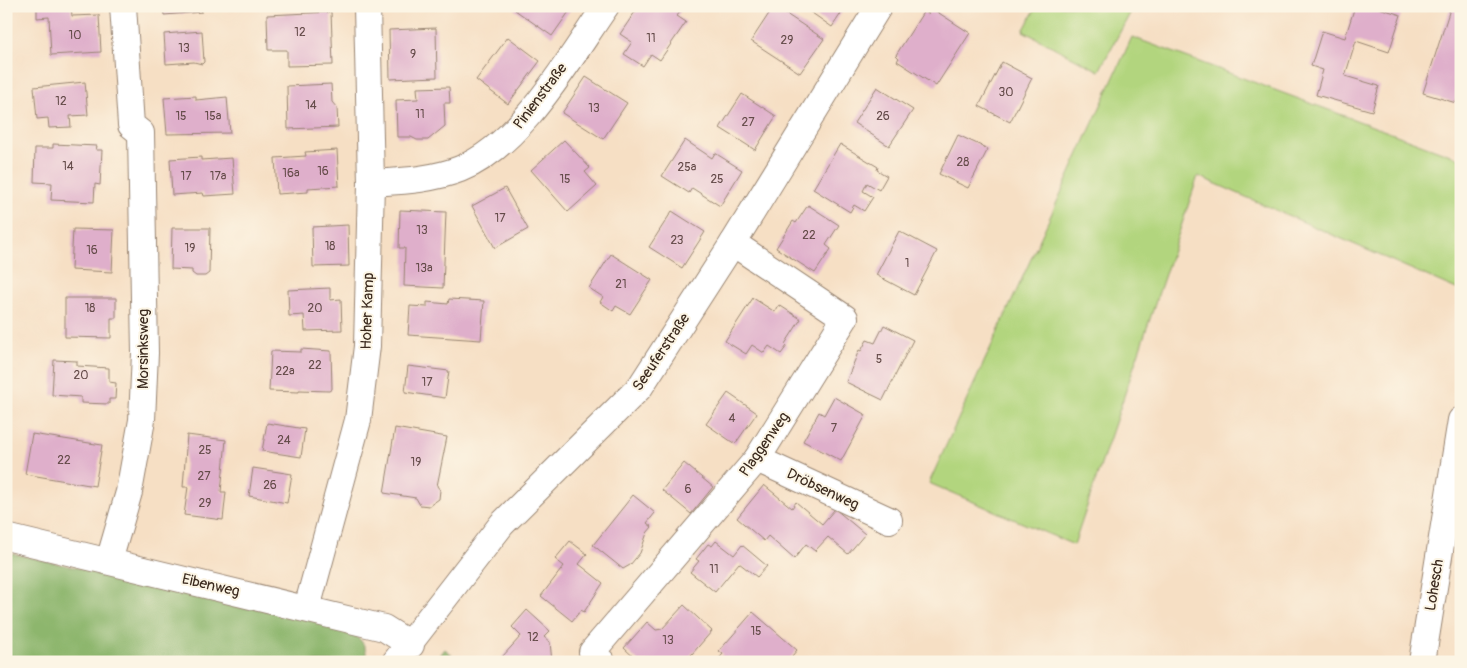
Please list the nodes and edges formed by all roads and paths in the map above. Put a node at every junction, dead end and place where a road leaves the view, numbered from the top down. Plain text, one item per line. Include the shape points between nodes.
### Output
1 (122, 6) edge
2 (140, 6) edge
3 (367, 6) edge
4 (606, 6) edge
5 (879, 6) edge
6 (140, 133) junction
7 (370, 183) junction
8 (733, 243) junction
9 (1461, 420) edge
10 (757, 458) junction
11 (889, 520) dead end
12 (6, 537) edge
13 (109, 561) junction
14 (307, 608) junction
15 (403, 653) edge
16 (602, 662) edge
17 (1422, 662) edge

1 - 6 street, Morsinksweg via 131,125
2 - 6 street, Morsinksweg via 148,127
3 - 7 street, Hoher Kamp
4 - 7 street, Pinienstraße via 531,113 509,138 461,168 431,178
5 - 8 street, Seeuferstraße
6 - 13 street, Morsinksweg via 142,420 129,492
7 - 14 street, Hoher Kamp via 367,346 358,420
8 - 10 street, Plaggenweg via 845,318
8 - 15 street, Seeuferstraße via 640,387 502,524
9 - 17 street, Lohesch
10 - 11 street, Dröbsenweg
10 - 16 street, Plaggenweg via 592,652
12 - 13 street, Eibenweg
13 - 14 street, Eibenweg
14 - 15 street, Eibenweg via 384,628

